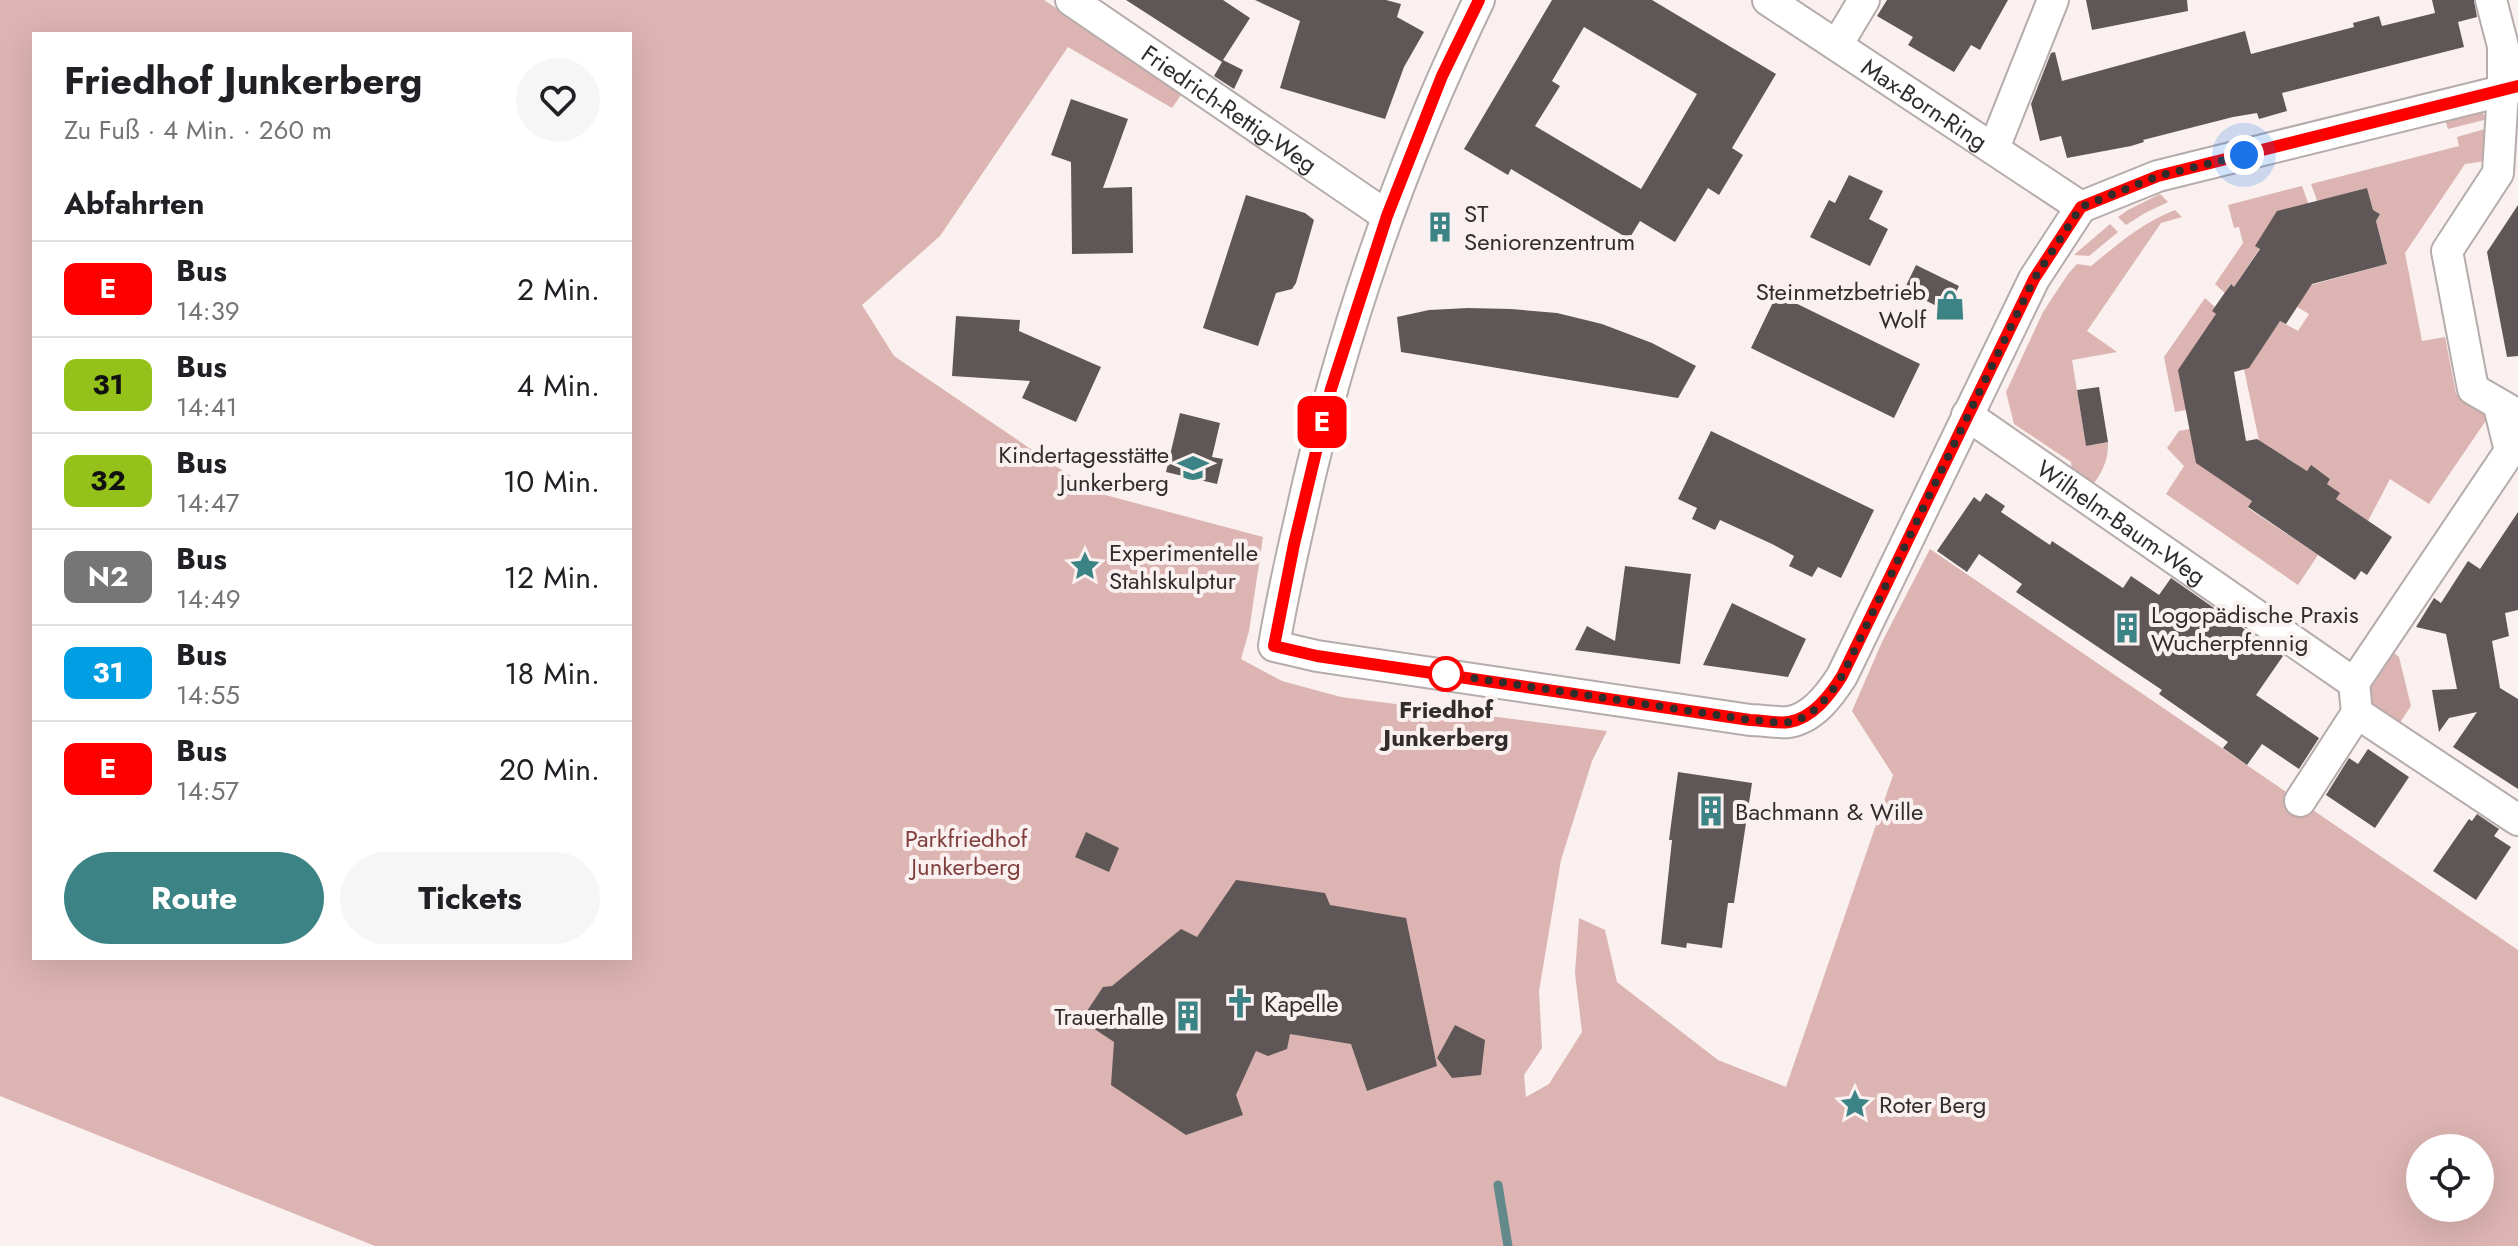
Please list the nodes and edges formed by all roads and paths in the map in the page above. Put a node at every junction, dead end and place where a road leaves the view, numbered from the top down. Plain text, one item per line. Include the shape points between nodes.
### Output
1 (1071, 0) edge
2 (1479, 0) edge
3 (1768, 0) edge
4 (1864, 0) edge
5 (2053, 0) edge
6 (2491, 0) edge
7 (1837, 45) junction
8 (2510, 89) edge
9 (1994, 148) junction
10 (2081, 207) junction
11 (1387, 216) junction
12 (2509, 410) edge
13 (1967, 415) junction
14 (2354, 683) junction
15 (2357, 713) junction
16 (2300, 801) dead end
17 (2518, 820) edge

1 - 11 street, Friedrich-Rettig-Weg
2 - 11 street via 1442,76
3 - 7 street, Max-Born-Ring
4 - 7 street
5 - 9 street
6 - 8 street
7 - 9 street, Max-Born-Ring
8 - 10 street via 2158,176
8 - 12 street via 2498,173 2447,251 2473,389
9 - 10 street, Max-Born-Ring
10 - 13 street via 2034,279
11 - 13 street via 1331,389 1274,646 1790,722 1821,704 1842,676
12 - 14 street via 2510,451
13 - 14 street, Wilhelm-Baum-Weg
14 - 15 street
15 - 16 street
15 - 17 street

